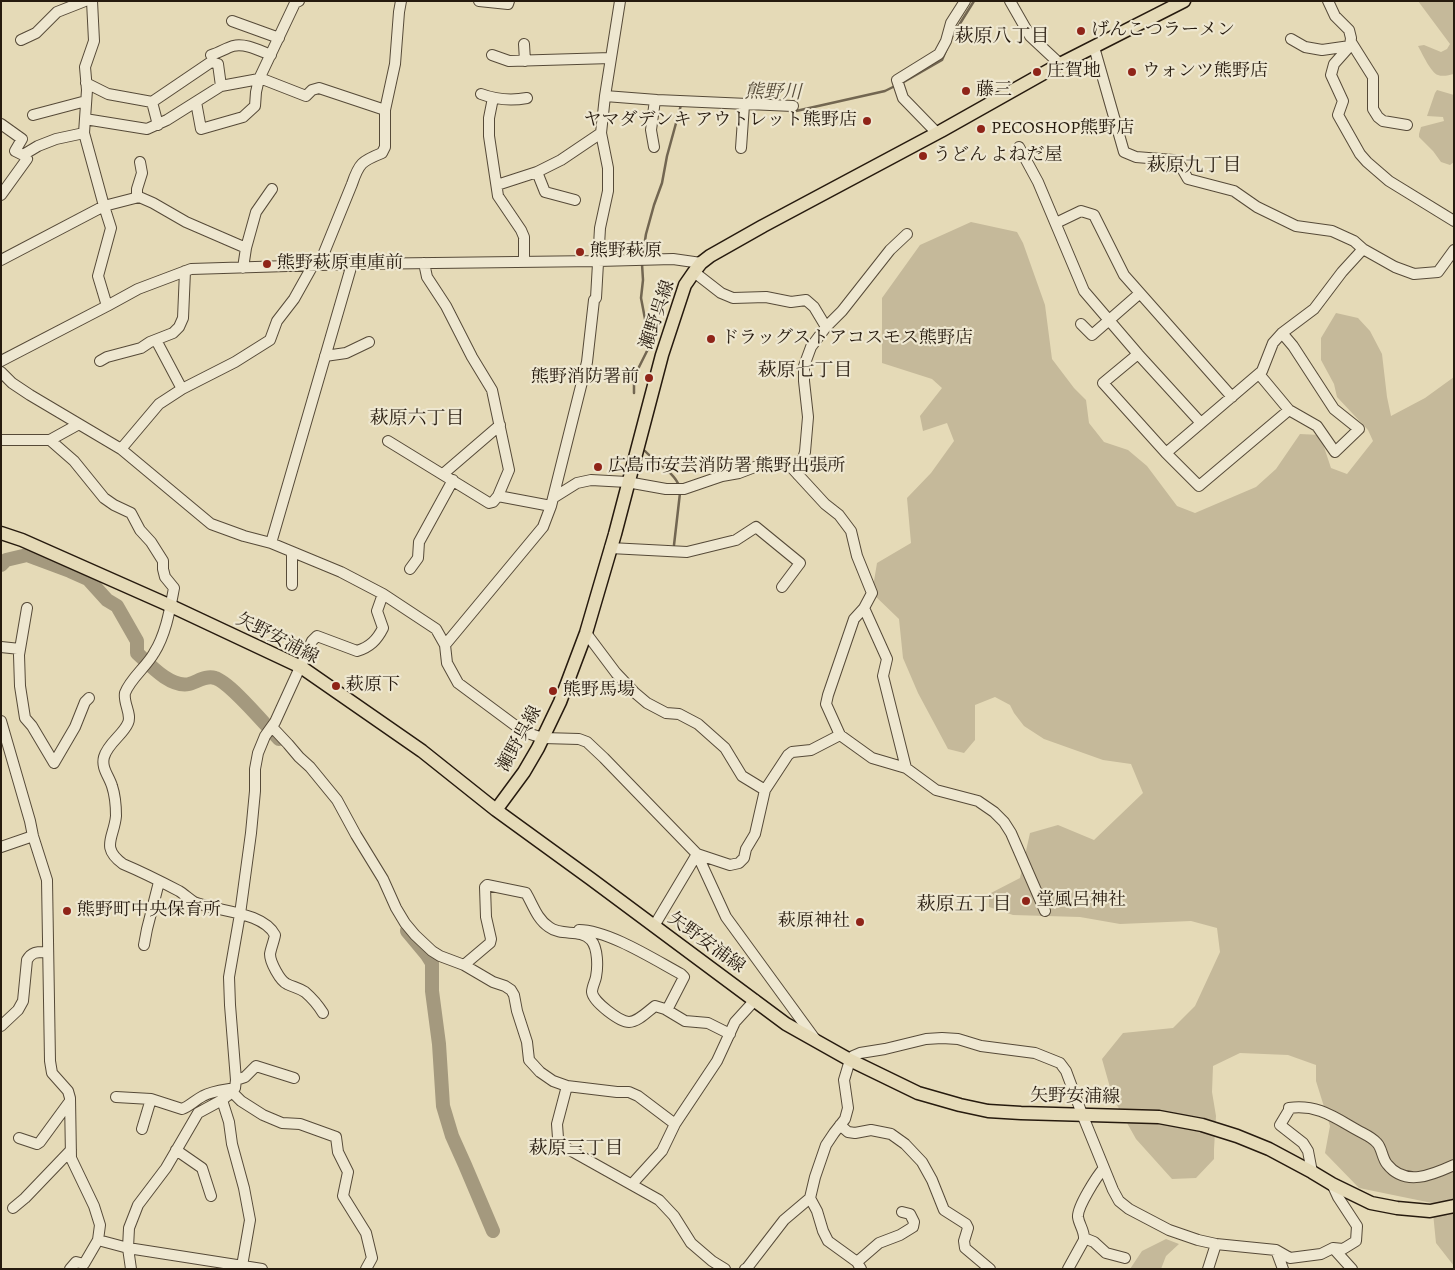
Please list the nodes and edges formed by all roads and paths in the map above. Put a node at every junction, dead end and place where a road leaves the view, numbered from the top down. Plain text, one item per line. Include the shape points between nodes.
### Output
1 (86, 1) edge
2 (92, 1) edge
3 (299, 1) edge
4 (401, 1) edge
5 (479, 1) edge
6 (509, 1) edge
7 (620, 1) edge
8 (965, 1) edge
9 (1010, 1) edge
10 (1184, 1) edge
11 (1328, 1) edge
12 (232, 21) dead end
13 (279, 38) junction
14 (1291, 39) dead end
15 (21, 40) dead end
16 (524, 44) dead end
17 (1350, 44) junction
18 (1094, 47) junction
19 (211, 54) dead end
20 (271, 55) junction
21 (492, 55) dead end
22 (611, 58) junction
23 (524, 61) junction
24 (1060, 64) junction
25 (260, 79) junction
26 (86, 83) junction
27 (222, 86) junction
28 (482, 94) dead end
29 (605, 96) junction
30 (493, 98) junction
31 (527, 98) dead end
32 (655, 100) junction
33 (86, 101) junction
34 (152, 102) junction
35 (196, 102) junction
36 (744, 105) junction
37 (794, 106) dead end
38 (385, 110) junction
39 (33, 115) dead end
40 (85, 120) junction
41 (1, 124) edge
42 (158, 125) junction
43 (1407, 125) dead end
44 (84, 133) junction
45 (601, 133) junction
46 (937, 133) junction
47 (654, 147) dead end
48 (1018, 147) dead end
49 (741, 148) dead end
50 (23, 155) junction
51 (140, 162) dead end
52 (537, 172) junction
53 (497, 185) junction
54 (272, 189) dead end
55 (1, 195) edge
56 (139, 197) junction
57 (575, 200) dead end
58 (104, 206) junction
59 (1454, 221) edge
60 (1056, 223) junction
61 (906, 234) dead end
62 (246, 248) junction
63 (1364, 249) junction
64 (1454, 250) edge
65 (1, 260) edge
66 (524, 262) junction
67 (598, 262) junction
68 (424, 263) junction
69 (352, 264) junction
70 (316, 265) junction
71 (244, 268) junction
72 (698, 268) junction
73 (185, 271) junction
74 (1140, 294) junction
75 (107, 306) junction
76 (1109, 320) junction
77 (1081, 324) dead end
78 (826, 327) junction
79 (1282, 333) junction
80 (156, 340) junction
81 (369, 342) dead end
82 (1138, 354) junction
83 (325, 356) junction
84 (1, 361) edge
85 (100, 362) dead end
86 (1, 372) edge
87 (1259, 374) junction
88 (182, 389) junction
89 (1232, 397) junction
90 (1289, 410) junction
91 (1202, 423) junction
92 (79, 424) junction
93 (500, 425) junction
94 (1, 440) edge
95 (50, 440) junction
96 (388, 441) dead end
97 (121, 449) junction
98 (1166, 452) junction
99 (443, 474) junction
100 (798, 475) junction
101 (453, 480) junction
102 (627, 482) junction
103 (498, 496) junction
104 (552, 502) junction
105 (1, 533) edge
106 (271, 543) junction
107 (610, 548) junction
108 (292, 552) junction
109 (410, 570) dead end
110 (292, 586) dead end
111 (782, 587) dead end
112 (383, 594) junction
113 (171, 606) junction
114 (27, 608) dead end
115 (864, 608) junction
116 (586, 633) junction
117 (445, 645) junction
118 (1, 647) edge
119 (20, 649) junction
120 (301, 667) junction
121 (89, 698) dead end
122 (1, 721) edge
123 (272, 727) junction
124 (840, 735) junction
125 (543, 738) junction
126 (906, 768) junction
127 (764, 790) junction
128 (496, 810) junction
129 (33, 836) junction
130 (1, 847) edge
131 (697, 854) junction
132 (159, 882) junction
133 (1045, 911) dead end
134 (240, 914) junction
135 (654, 926) junction
136 (577, 933) junction
137 (144, 945) dead end
138 (48, 952) junction
139 (464, 965) junction
140 (755, 1000) junction
141 (668, 1010) junction
142 (323, 1013) dead end
143 (1, 1026) edge
144 (730, 1034) junction
145 (817, 1042) junction
146 (850, 1060) junction
147 (294, 1078) dead end
148 (567, 1086) junction
149 (234, 1087) junction
150 (116, 1097) dead end
151 (152, 1099) junction
152 (222, 1100) junction
153 (70, 1101) junction
154 (1082, 1114) junction
155 (675, 1124) junction
156 (840, 1126) junction
157 (142, 1129) dead end
158 (19, 1138) dead end
159 (71, 1150) junction
160 (176, 1150) junction
161 (1454, 1165) edge
162 (1104, 1168) junction
163 (1312, 1172) junction
164 (632, 1184) junction
165 (1332, 1184) junction
166 (211, 1196) dead end
167 (810, 1198) junction
168 (1454, 1206) edge
169 (13, 1208) dead end
170 (902, 1212) dead end
171 (1084, 1238) junction
172 (98, 1240) junction
173 (1216, 1244) junction
174 (128, 1248) junction
175 (1333, 1248) junction
176 (1276, 1250) junction
177 (372, 1258) junction
178 (1125, 1258) dead end
179 (242, 1266) junction
180 (859, 1266) edge
181 (82, 1267) edge
182 (70, 1269) edge
183 (131, 1269) edge
184 (262, 1269) edge
185 (366, 1269) edge
186 (376, 1269) edge
187 (724, 1269) edge
188 (746, 1269) edge
189 (990, 1269) edge
190 (1068, 1269) edge
191 (1208, 1269) edge
192 (1283, 1269) edge
193 (1352, 1269) edge

1 - 15 street via 57,12 36,33
2 - 26 street via 94,41 85,67
3 - 13 street
4 - 38 street via 395,64
5 - 6 street via 508,4
7 - 22 street
8 - 46 street via 951,23 939,54 897,80 903,98
9 - 24 street via 1030,36
10 - 18 main road, 瀬野呉線
11 - 17 street via 1335,16 1349,30
12 - 13 street
13 - 20 street
14 - 17 street via 1305,47 1322,50
16 - 23 street
17 - 43 street via 1373,77 1373,109 1378,117 1383,121
17 - 59 street via 1334,64 1331,75 1343,101 1338,115 1360,154 1389,181
18 - 24 main road, 瀬野呉線
18 - 63 street via 1124,152 1136,157 1173,160 1188,179 1234,191 1257,207 1296,226 1332,231 1354,240
19 - 20 street via 242,45
20 - 25 street
21 - 23 street via 509,61
22 - 23 street
22 - 29 street
24 - 46 main road, 瀬野呉線
25 - 27 street
25 - 35 street via 255,106 243,117 201,129
25 - 38 street via 306,96 319,88
26 - 33 street
26 - 34 street via 108,94
27 - 34 street via 218,64 212,62
27 - 35 street
28 - 30 street
29 - 32 street
29 - 45 street
30 - 31 street
30 - 53 street via 489,136
32 - 36 street
32 - 47 street via 651,130
33 - 39 street
33 - 40 street
34 - 42 street
35 - 42 street
36 - 37 street
36 - 49 street
38 - 70 street via 385,147 382,153 366,159 357,170
40 - 42 street via 148,129
40 - 44 street
41 - 50 street via 22,139 15,151
44 - 50 street via 56,138
44 - 58 street
45 - 52 street
45 - 67 street via 608,168 608,191 600,228
46 - 72 main road, 瀬野呉線 via 763,226 710,256
48 - 60 street
50 - 55 street via 27,159
51 - 56 street
52 - 53 street
52 - 57 street via 545,192
53 - 66 street via 498,196 524,237
54 - 62 street via 256,212
56 - 58 street
56 - 62 street
58 - 65 street
58 - 75 street via 111,228 98,276
60 - 74 street via 1081,211 1094,216 1124,275
60 - 76 street via 1084,291
61 - 78 street
62 - 71 street
63 - 64 street via 1414,274 1438,272
63 - 79 street via 1314,309
66 - 67 street
66 - 68 street
67 - 72 street via 672,259
67 - 104 street via 587,362
68 - 69 street
68 - 93 street via 427,277 492,390
69 - 70 street
69 - 83 street
70 - 71 street
70 - 88 street via 277,321 270,340
71 - 73 street
72 - 78 street via 721,293 733,298 766,296 791,302 806,300
72 - 102 main road, 瀬野呉線 via 685,285
73 - 75 street via 138,288
73 - 80 street via 183,318 173,333
74 - 76 street
74 - 89 street
75 - 84 street
76 - 77 street via 1092,335
76 - 82 street
78 - 100 street via 811,347 804,366 808,417 805,452
79 - 87 street via 1273,343
79 - 90 street via 1294,346 1334,409 1359,429 1335,452 1317,426
80 - 85 street
80 - 88 street
81 - 83 street via 346,352
82 - 91 street
82 - 98 street via 1103,383
83 - 106 street
86 - 92 street via 30,395
87 - 89 street
87 - 90 street
88 - 97 street via 159,404
89 - 91 street
90 - 98 street via 1199,486
91 - 98 street
92 - 95 street
92 - 97 street
93 - 99 street
93 - 103 street via 509,470
94 - 95 street
95 - 113 street via 74,461 104,498 131,513 164,561 163,569 174,588
96 - 99 street
97 - 106 street via 210,524
99 - 101 street
100 - 102 street via 791,467 768,462 684,489
100 - 115 street via 851,531 872,593
101 - 103 street via 489,503
101 - 109 street via 419,542 418,558
102 - 104 street via 591,480 578,483
102 - 107 main road, 瀬野呉線
103 - 104 street
104 - 117 street via 543,527
105 - 113 main road, 矢野安浦線
106 - 108 street
107 - 111 street via 687,552 736,540 756,527 800,564
107 - 116 main road, 瀬野呉線
108 - 110 street
108 - 112 street
112 - 117 street via 436,629
112 - 120 street via 377,611 382,628 372,644 357,651 316,636
113 - 120 main road, 矢野安浦線
113 - 132 street via 154,653 124,695 128,723 107,749 103,762 112,785 116,814 110,850 123,864
114 - 119 street
115 - 124 street via 854,619 826,704
115 - 126 street via 887,659 883,676
116 - 125 main road, 瀬野呉線
116 - 127 street via 634,692 666,713 679,714 698,724 725,748 742,776
117 - 125 street via 447,663 458,683 524,732
118 - 119 street
119 - 121 street via 20,686 25,718 54,763
120 - 123 street
120 - 128 main road, 矢野安浦線 via 422,751
122 - 129 street
123 - 134 street via 265,736 255,770 252,826
123 - 139 street via 337,800 410,928 432,951
124 - 126 street via 872,758
124 - 127 street via 811,750 792,752
125 - 128 main road, 瀬野呉線 via 524,772
125 - 131 street via 586,742
126 - 133 street via 936,790 978,801 1004,822
127 - 131 street via 755,834 739,863 730,865
128 - 135 main road, 矢野安浦線
129 - 130 street
129 - 138 street via 47,880
131 - 135 street
131 - 145 street via 726,917
132 - 134 street via 194,901
132 - 137 street
134 - 142 street via 272,930 275,935 271,959 282,981 307,994
134 - 149 street via 229,977
135 - 140 main road, 矢野安浦線
136 - 139 street via 560,933 550,928 540,919 526,893 487,885 484,891 490,944
136 - 141 street via 585,930 603,935 681,974 684,977
136 - 141 street via 593,942 597,965 592,992 610,1013 630,1022 655,1006
138 - 143 street via 30,955 23,1001
138 - 153 street via 50,1061 52,1073 68,1091
139 - 148 street via 511,990 527,1042 529,1060 553,1081
140 - 144 street
140 - 145 main road, 矢野安浦線
141 - 144 street via 685,1021 708,1023
144 - 155 street via 717,1061
145 - 146 main road, 矢野安浦線
146 - 154 main road, 矢野安浦線 via 918,1093 960,1105 988,1111
146 - 154 street via 860,1053 942,1038 1035,1053 1060,1063
146 - 156 street via 844,1080 848,1108
147 - 149 street via 256,1066
148 - 155 street via 629,1092
148 - 164 street via 557,1124 558,1138 568,1149
149 - 151 street via 209,1093 182,1109
149 - 152 street
149 - 177 street via 241,1101 263,1114 282,1123 300,1124 336,1137 338,1152 348,1172 343,1196 366,1233
150 - 151 street
151 - 157 street
152 - 160 street via 198,1113
152 - 179 street via 250,1220
153 - 158 street via 40,1142 37,1144
153 - 159 street
154 - 162 street
154 - 163 main road, 矢野安浦線 via 1159,1116 1202,1125 1269,1149
155 - 164 street via 662,1151
156 - 167 street via 826,1144
156 - 189 street via 848,1132 870,1130 891,1134 906,1144 922,1162 944,1210 966,1224 966,1248
159 - 169 street
159 - 172 street via 71,1158 99,1218
160 - 166 street via 202,1168
160 - 174 street via 138,1205 129,1228
161 - 163 street via 1407,1178 1386,1163 1377,1143 1367,1135 1325,1112 1289,1108 1280,1125 1303,1143
162 - 171 street via 1078,1212
162 - 173 street via 1119,1201 1129,1209 1169,1230
163 - 165 main road, 矢野安浦線
164 - 187 street via 659,1200 674,1216 690,1243
165 - 168 main road, 矢野安浦線 via 1371,1203 1397,1208 1430,1211
165 - 175 street via 1356,1226 1356,1241 1343,1249
167 - 180 street via 828,1241
167 - 188 street via 784,1220
170 - 180 street via 910,1214 913,1227 879,1243
171 - 178 street via 1094,1242 1106,1254
171 - 190 street
172 - 174 street
172 - 181 street
173 - 176 street
173 - 191 street
174 - 179 street
174 - 183 street
175 - 176 street via 1321,1254 1290,1258
175 - 193 street
176 - 192 street
177 - 185 street
177 - 186 street
179 - 184 street
181 - 182 street via 76,1262

